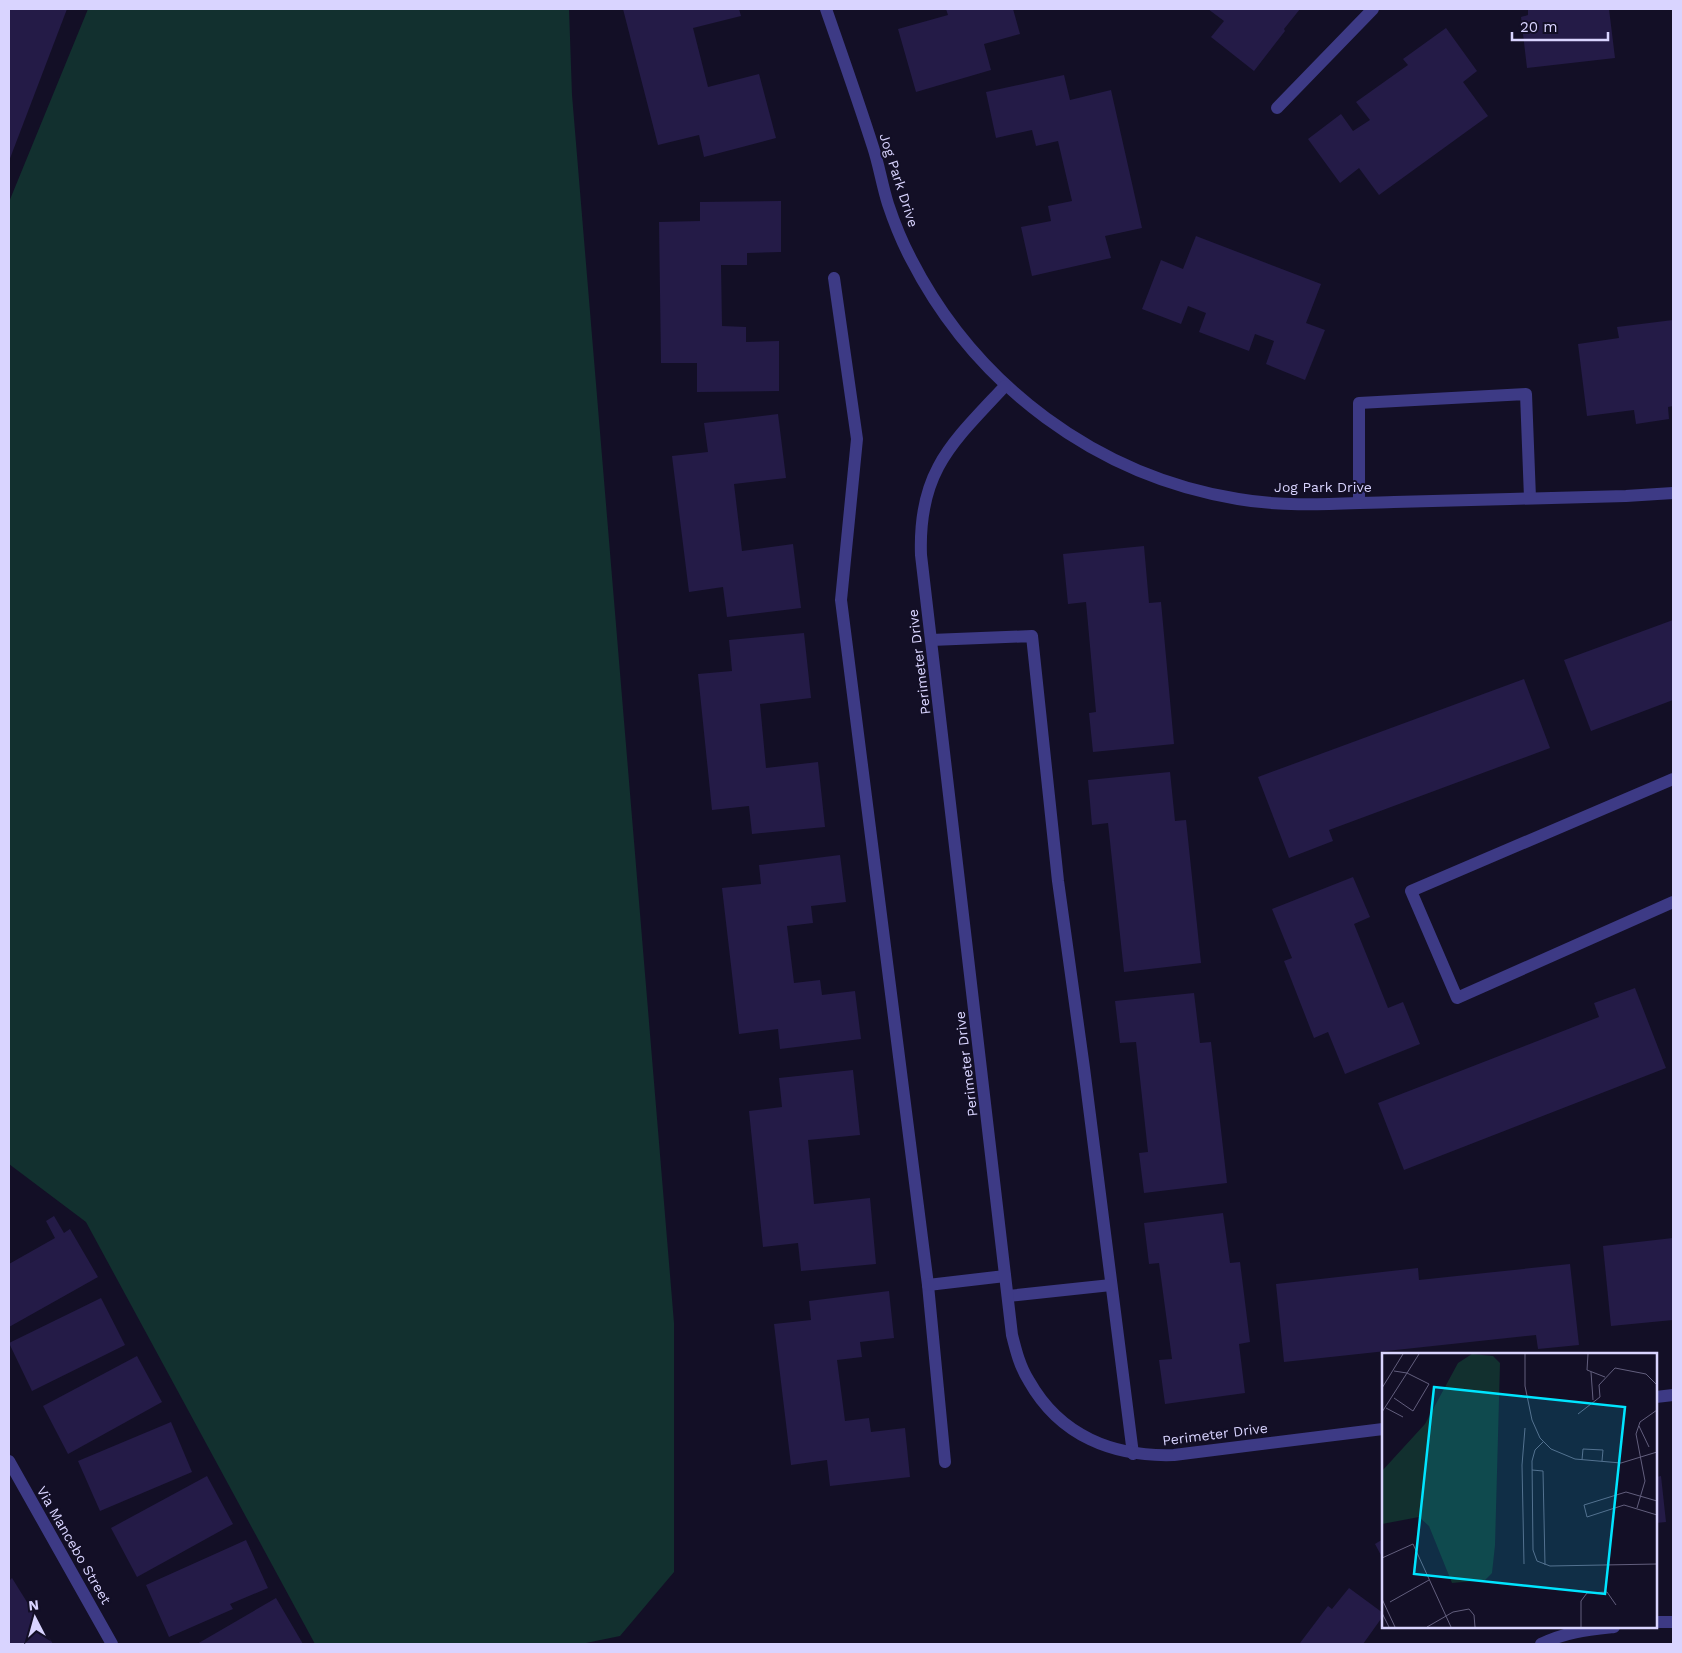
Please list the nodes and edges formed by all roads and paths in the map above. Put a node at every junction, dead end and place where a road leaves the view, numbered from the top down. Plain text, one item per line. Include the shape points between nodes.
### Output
1 (826, 9) edge
2 (1373, 9) edge
3 (1277, 108) dead end
4 (834, 278) dead end
5 (1005, 386) junction
6 (1673, 493) edge
7 (1530, 498) junction
8 (1359, 503) junction
9 (931, 640) junction
10 (1673, 779) edge
11 (1673, 902) edge
12 (1006, 1276) junction
13 (928, 1285) junction
14 (1111, 1285) junction
15 (1008, 1296) junction
16 (1673, 1395) edge
17 (1657, 1397) edge
18 (1382, 1429) edge
19 (1132, 1454) junction
20 (9, 1461) edge
21 (945, 1462) dead end
22 (1657, 1622) edge
23 (1673, 1622) edge
24 (1606, 1628) edge
25 (112, 1644) edge
26 (1541, 1644) edge

1 - 5 street, Jog Park Drive via 874,149 888,204 910,258 939,307 974,353
2 - 3 street
4 - 13 street via 857,439 841,600
5 - 8 street, Jog Park Drive via 1078,441 1129,468 1183,487 1238,500 1296,505
5 - 9 street, Perimeter Drive via 956,438 931,482 926,498 920,531
6 - 7 street, Jog Park Drive
7 - 8 street, Jog Park Drive
7 - 8 street via 1526,394 1359,403
9 - 12 street, Perimeter Drive
9 - 14 street via 1032,636 1058,882
10 - 11 street via 1411,891 1457,998
12 - 13 street
12 - 15 street, Perimeter Drive
13 - 21 street
14 - 15 street
14 - 19 street
15 - 19 street, Perimeter Drive via 1018,1358 1028,1381 1043,1402 1080,1435 1102,1446
16 - 17 street
18 - 19 street, Perimeter Drive via 1174,1455
20 - 25 street, Via Mancebo Street
22 - 23 street
24 - 26 street via 1559,1636

